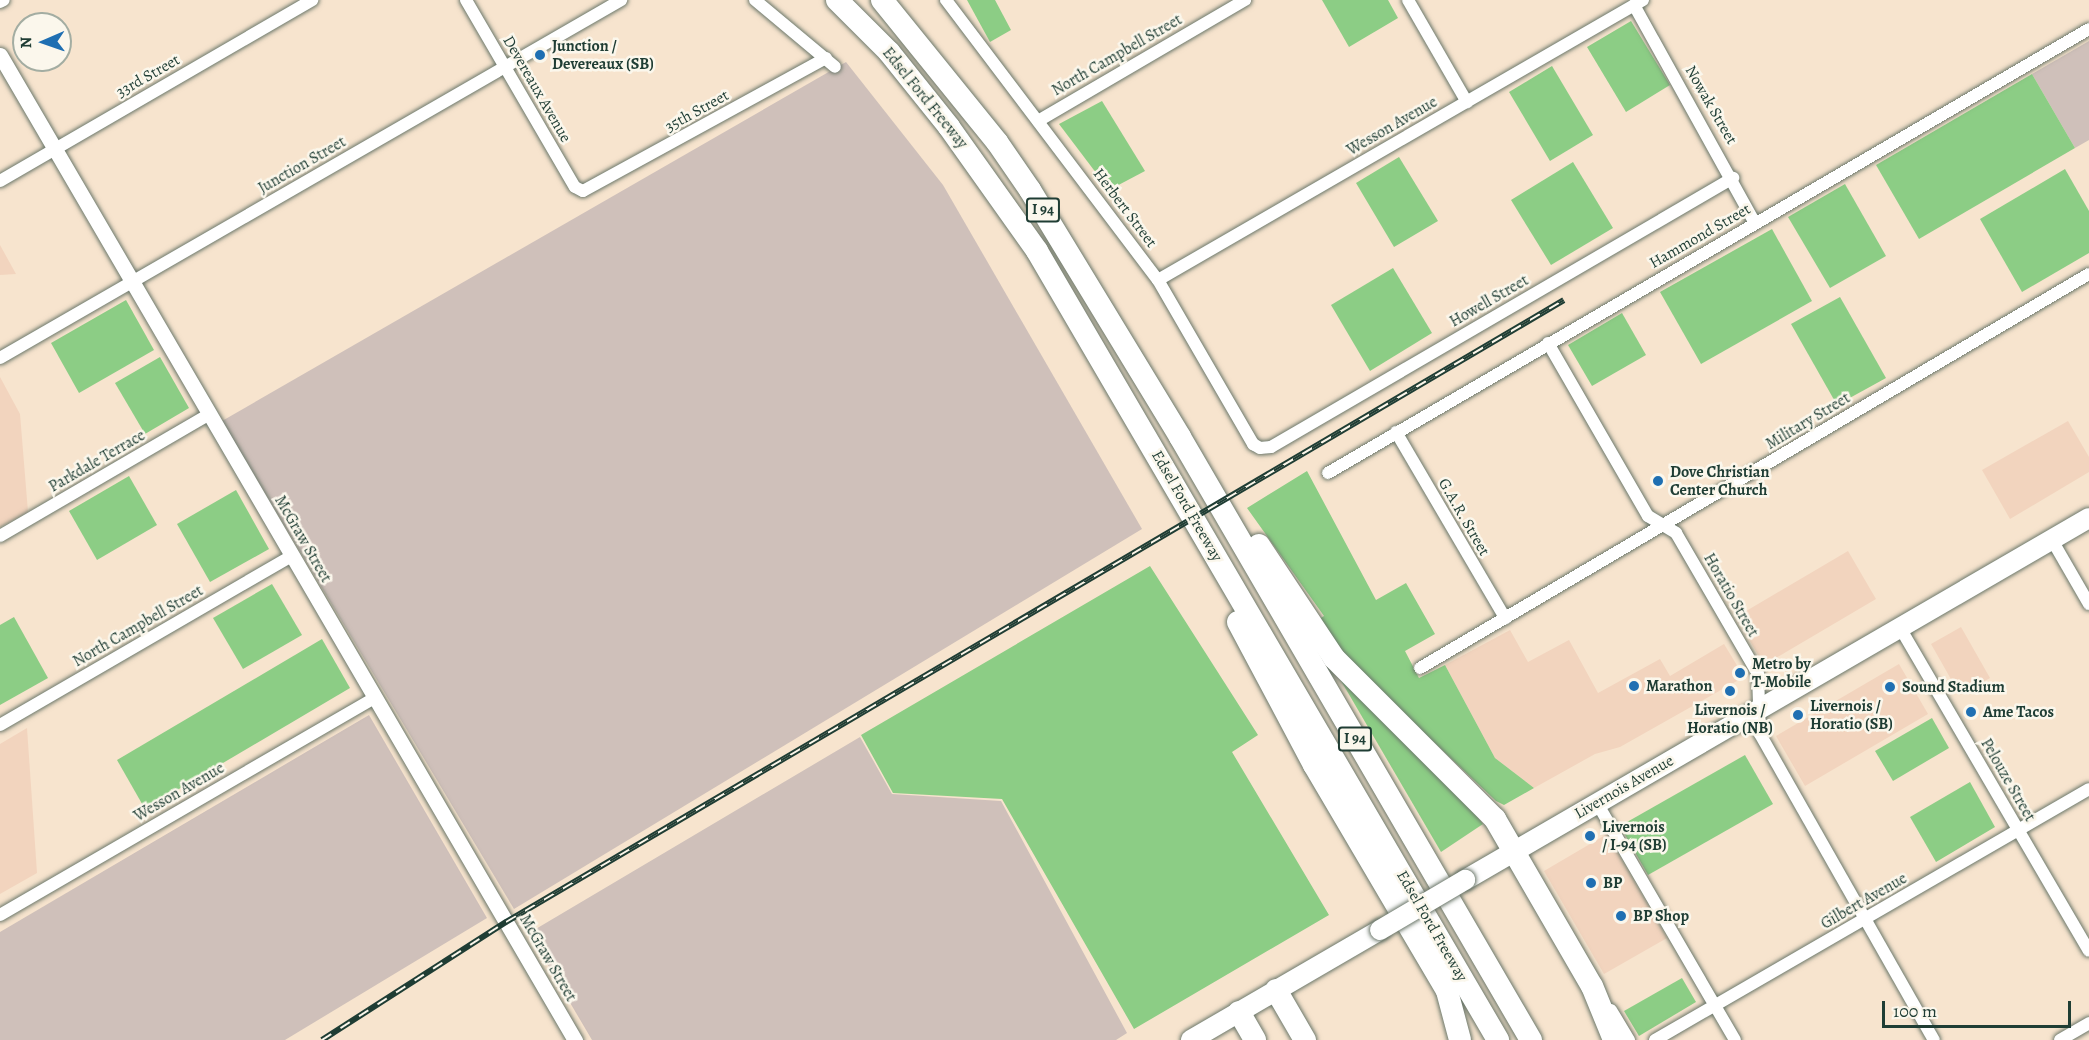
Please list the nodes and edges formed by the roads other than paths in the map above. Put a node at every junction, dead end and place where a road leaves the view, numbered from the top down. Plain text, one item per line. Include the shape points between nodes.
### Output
1 (312, 0) edge
2 (466, 0) edge
3 (621, 0) edge
4 (755, 0) edge
5 (837, 0) edge
6 (882, 0) edge
7 (946, 0) edge
8 (1245, 0) edge
9 (1408, 0) edge
10 (1638, 3) edge
11 (2089, 29) edge
12 (0, 55) edge
13 (505, 67) junction
14 (1467, 102) junction
15 (1038, 121) junction
16 (55, 149) junction
17 (1733, 178) junction
18 (0, 181) edge
19 (583, 191) joint
20 (1755, 222) junction
21 (2089, 274) edge
22 (1158, 280) junction
23 (133, 282) junction
24 (1548, 343) junction
25 (0, 358) edge
26 (210, 414) junction
27 (1396, 432) junction
28 (1180, 437) junction
29 (1260, 448) joint
30 (1328, 473) dead end
31 (1178, 490) junction
32 (2089, 518) edge
33 (1663, 525) junction
34 (0, 536) edge
35 (2052, 540) junction
36 (292, 556) junction
37 (2089, 604) edge
38 (1505, 618) junction
39 (1899, 626) junction
40 (1420, 668) dead end
41 (375, 698) junction
42 (1758, 709) junction
43 (0, 725) edge
44 (2089, 789) edge
45 (1598, 802) junction
46 (2019, 831) junction
47 (1509, 854) junction
48 (0, 915) edge
49 (1864, 920) junction
50 (2089, 951) edge
51 (1592, 986) junction
52 (1276, 990) junction
53 (1715, 1006) junction
54 (1239, 1012) junction
55 (2089, 1023) edge
56 (1197, 1038) edge
57 (575, 1040) edge
58 (1255, 1040) edge
59 (1305, 1040) edge
60 (1460, 1040) edge
61 (1498, 1040) edge
62 (1531, 1040) edge
63 (1614, 1040) edge
64 (1629, 1040) edge
65 (1655, 1040) edge
66 (1735, 1040) edge
67 (1934, 1040) edge
68 (2060, 1040) edge

1 - 16 street, 33rd Street
2 - 13 street, Devereaux Avenue
3 - 13 street, Junction Street
4 - 19 street, 35th Street via 830,62
5 - 31 highway, Edsel Ford Freeway / I 94 via 888,52 1004,202 1067,299
6 - 28 highway, Edsel Ford Freeway / I 94 via 975,114 1030,190
7 - 15 street, Herbert Street
8 - 15 street, North Campbell Street
9 - 14 street
10 - 14 street, Wesson Avenue
10 - 17 street, Nowak Street
11 - 20 street, Hammond Street
12 - 16 street, McGraw Street
13 - 19 street, Devereaux Avenue via 575,187
13 - 23 street, Junction Street
14 - 22 street, Wesson Avenue
15 - 22 street, Herbert Street
16 - 18 street, 33rd Street
16 - 23 street, McGraw Street
17 - 20 street, Nowak Street
17 - 29 street, Howell Street via 1271,447
20 - 24 street, Hammond Street
21 - 33 street, Military Street
22 - 29 street, Herbert Street via 1253,444
23 - 25 street, Junction Street
23 - 26 street, McGraw Street
24 - 27 street, Hammond Street
24 - 33 street, Horatio Street via 1648,516
26 - 34 street, Parkdale Terrace
26 - 36 street, McGraw Street
27 - 30 street, Hammond Street
27 - 38 street, G.A.R. Street
28 - 47 highway via 1209,469 1334,658 1495,819
28 - 62 highway, Edsel Ford Freeway / I 94
31 - 60 highway via 1204,560 1314,765 1447,991
31 - 61 highway, Edsel Ford Freeway / I 94
32 - 35 main road, Livernois Avenue
33 - 38 street, Military Street
33 - 42 street, Horatio Street via 1676,533 1758,674
35 - 37 street
35 - 39 main road, Livernois Avenue
36 - 41 street, McGraw Street
36 - 43 street, North Campbell Street
38 - 40 street, Military Street
39 - 42 main road, Livernois Avenue
39 - 46 street, Pelouze Street
41 - 48 street, Wesson Avenue
41 - 57 street, McGraw Street
42 - 45 main road, Livernois Avenue
42 - 49 street, Horatio Street via 1760,734
44 - 46 street, Gilbert Avenue
45 - 47 main road, Livernois Avenue
45 - 53 street
46 - 49 street, Gilbert Avenue
46 - 50 street, Pelouze Street
47 - 51 highway
47 - 52 main road, Livernois Avenue, bridge
49 - 53 street, Gilbert Avenue
49 - 67 street, Horatio Street
51 - 63 highway
51 - 64 street via 1608,1004
52 - 54 main road, Livernois Avenue
52 - 59 highway
53 - 65 street, Gilbert Avenue
53 - 66 street
54 - 56 main road, Livernois Avenue
54 - 58 highway
55 - 68 street

